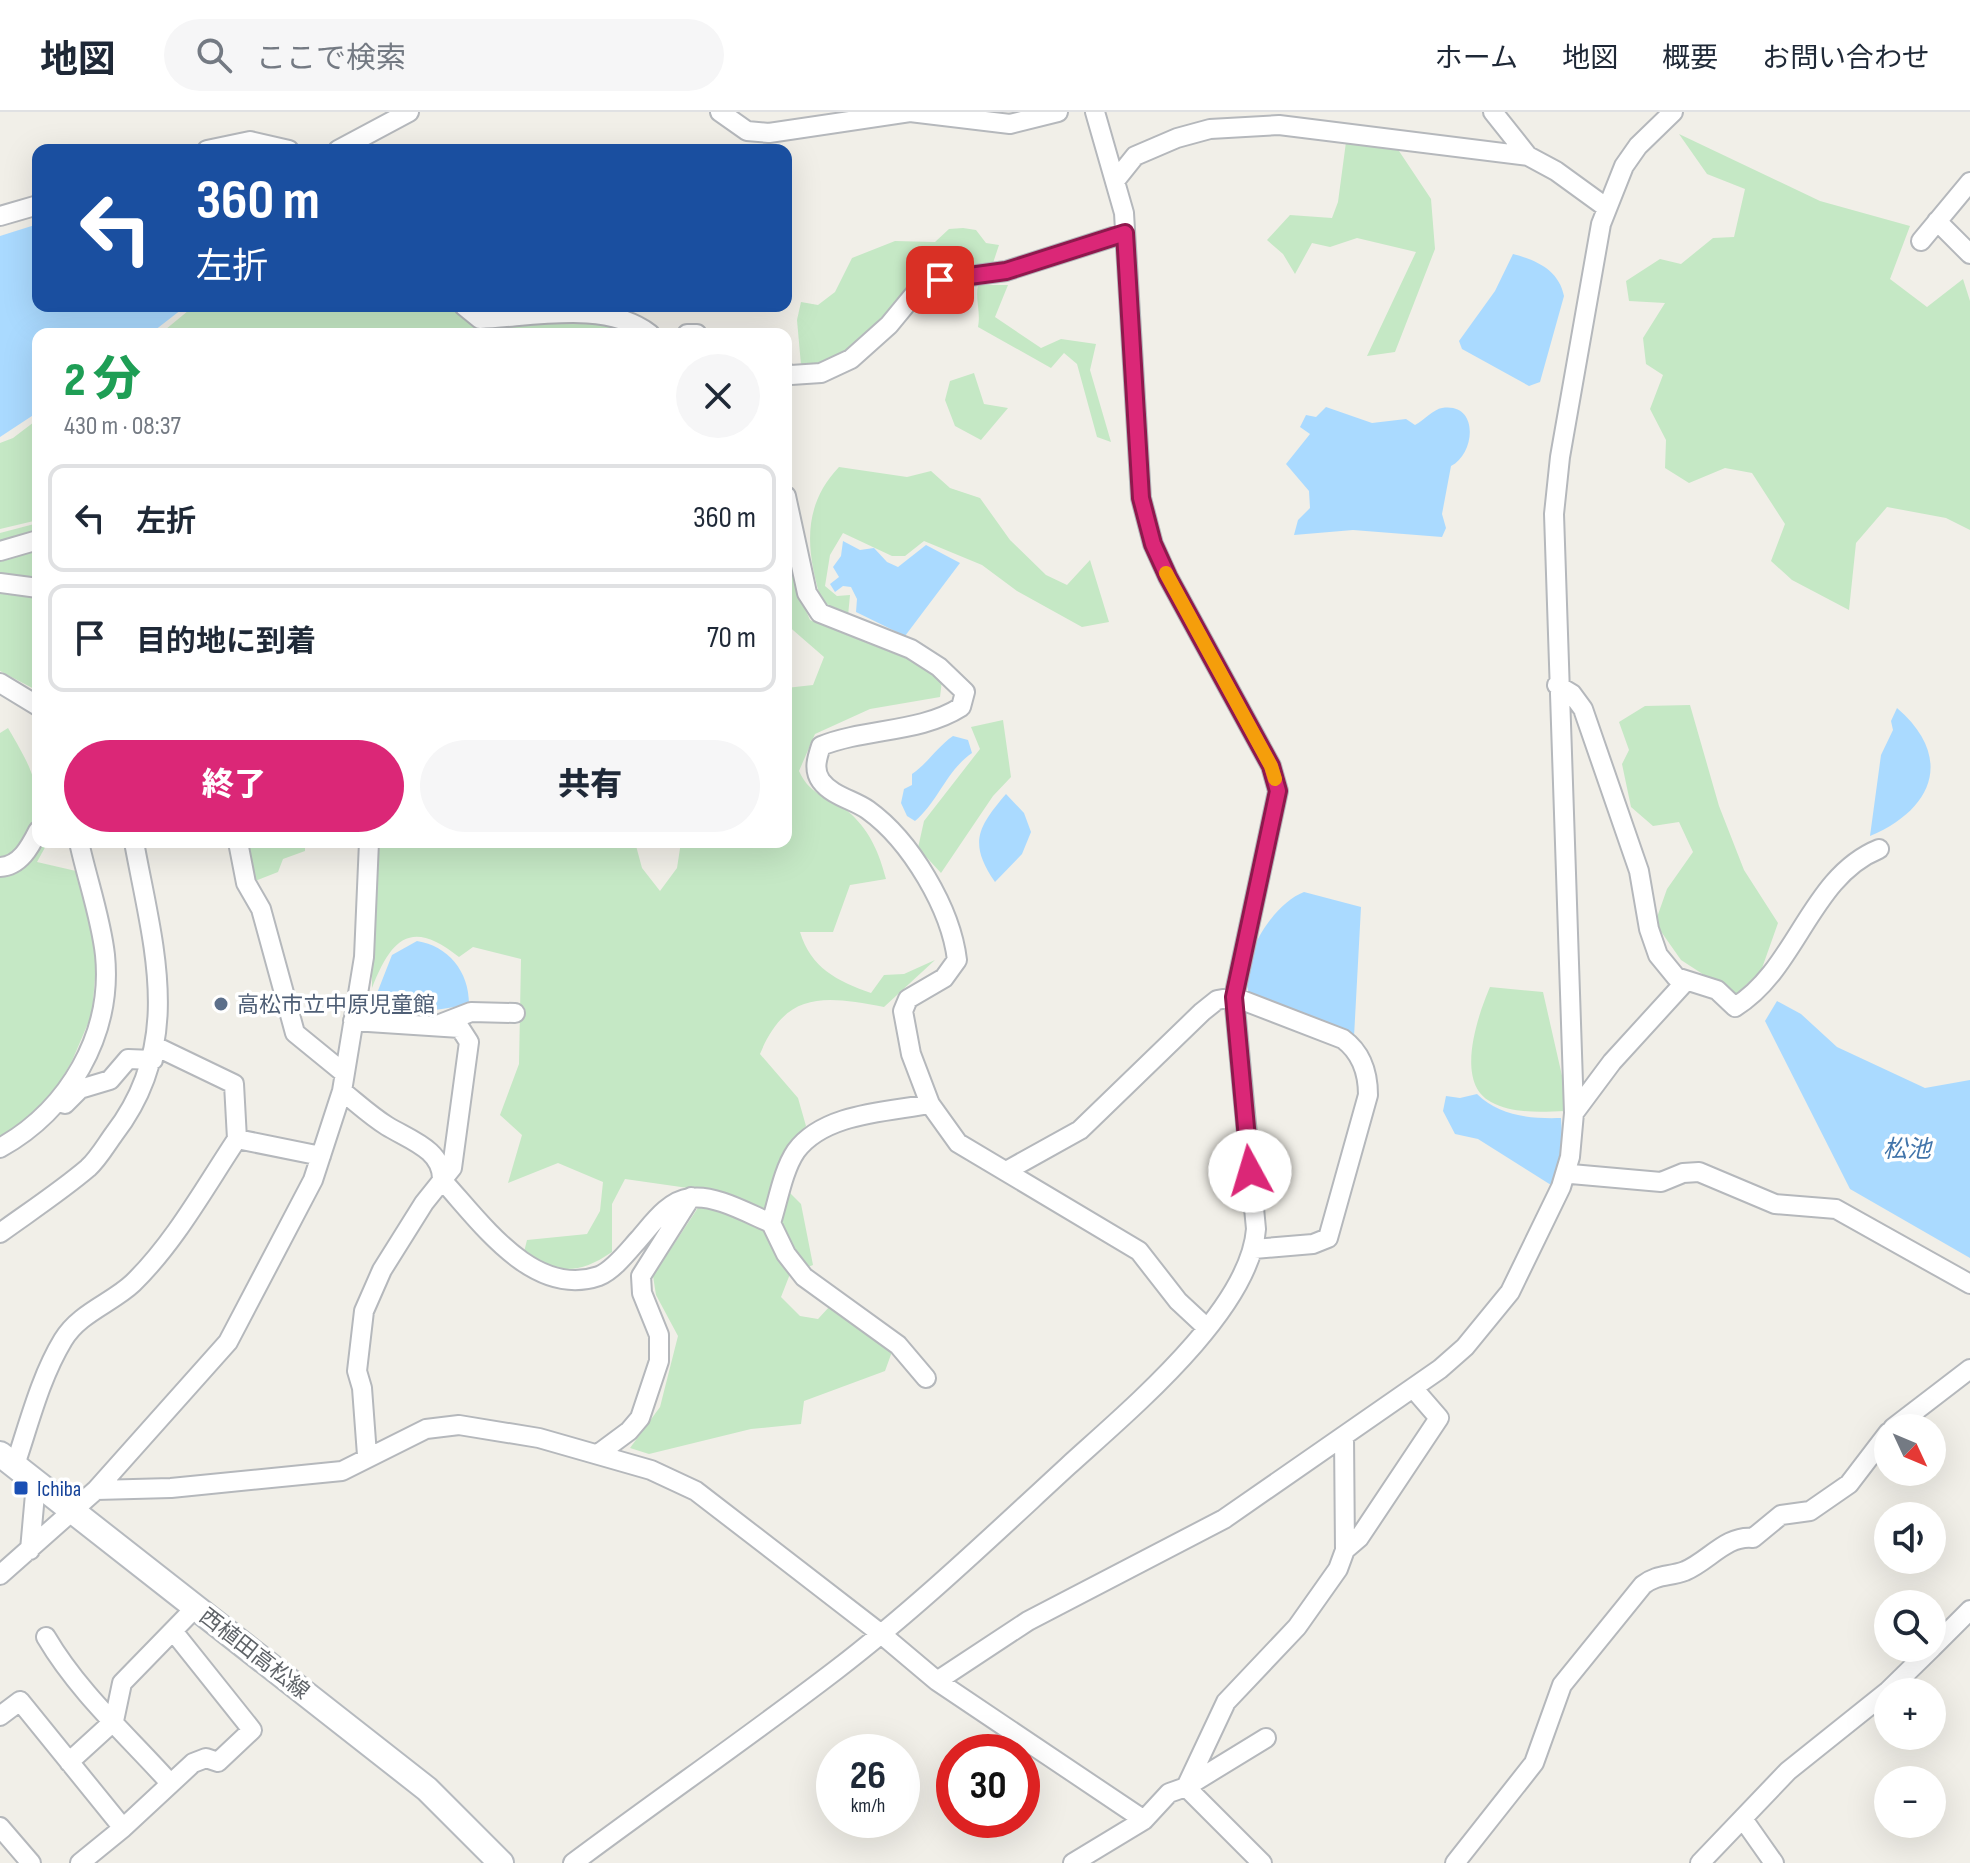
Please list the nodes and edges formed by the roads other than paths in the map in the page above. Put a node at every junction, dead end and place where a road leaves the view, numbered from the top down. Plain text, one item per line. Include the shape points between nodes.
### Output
1 (409, 112) edge
2 (720, 112) edge
3 (1058, 112) edge
4 (1095, 112) edge
5 (1493, 112) edge
6 (1673, 112) edge
7 (236, 144) edge
8 (263, 144) edge
9 (349, 144) edge
10 (1528, 156) junction
11 (1115, 181) junction
12 (1970, 182) edge
13 (32, 207) edge
14 (1607, 208) junction
15 (0, 216) edge
16 (1937, 221) junction
17 (1125, 233) junction
18 (1921, 241) dead end
19 (1970, 254) edge
20 (471, 312) edge
21 (639, 328) edge
22 (792, 373) edge
23 (792, 524) edge
24 (32, 542) edge
25 (0, 551) edge
26 (0, 583) edge
27 (32, 587) edge
28 (0, 683) edge
29 (1557, 685) junction
30 (32, 702) edge
31 (32, 843) edge
32 (80, 848) edge
33 (135, 848) edge
34 (239, 848) edge
35 (369, 848) edge
36 (1879, 849) dead end
37 (0, 867) edge
38 (1686, 981) junction
39 (1234, 997) junction
40 (515, 1013) dead end
41 (353, 1021) junction
42 (440, 1024) junction
43 (154, 1053) junction
44 (343, 1082) junction
45 (930, 1104) junction
46 (54, 1109) junction
47 (1574, 1113) junction
48 (237, 1139) junction
49 (0, 1148) edge
50 (321, 1156) junction
51 (1008, 1170) junction
52 (1571, 1174) dead end
53 (442, 1180) junction
54 (691, 1197) junction
55 (771, 1223) junction
56 (0, 1233) edge
57 (1254, 1249) junction
58 (1970, 1284) edge
59 (1207, 1328) junction
60 (1970, 1369) edge
61 (926, 1378) dead end
62 (1413, 1388) junction
63 (1911, 1414) edge
64 (1344, 1436) junction
65 (1874, 1451) edge
66 (598, 1454) junction
67 (367, 1455) junction
68 (7, 1460) edge
69 (36, 1483) junction
70 (96, 1490) junction
71 (73, 1510) junction
72 (30, 1550) junction
73 (1345, 1550) junction
74 (0, 1575) edge
75 (196, 1607) junction
76 (1970, 1610) edge
77 (173, 1631) junction
78 (880, 1633) junction
79 (1946, 1634) edge
80 (46, 1637) dead end
81 (1918, 1662) edge
82 (937, 1681) junction
83 (0, 1716) edge
84 (114, 1721) junction
85 (1266, 1738) dead end
86 (69, 1762) junction
87 (170, 1783) junction
88 (1186, 1787) junction
89 (1743, 1819) junction
90 (1144, 1820) junction
91 (0, 1827) edge
92 (123, 1828) junction
93 (31, 1863) edge
94 (80, 1863) edge
95 (501, 1863) edge
96 (573, 1863) edge
97 (1073, 1863) edge
98 (1262, 1863) edge
99 (1455, 1863) edge
100 (1700, 1863) edge
101 (1774, 1863) edge

1 - 9 street
2 - 3 street via 747,131 769,133 910,112 1010,124
4 - 11 street
5 - 10 street
6 - 14 street via 1624,166
7 - 8 street
10 - 11 street via 1265,126 1210,129 1135,156
10 - 14 street
11 - 17 street
12 - 16 street
13 - 15 street
14 - 29 street via 1555,500
16 - 18 street
16 - 19 street
17 - 22 street via 1006,271 940,280 917,291 851,359 821,373
17 - 39 street via 1141,498 1153,544 1271,766 1278,791
20 - 21 street via 480,319 591,314
23 - 45 street via 807,593 820,613 911,649 965,692 961,707 943,719 840,738 821,746 815,764 821,781 883,823 926,877 954,933 957,960 944,978 908,999 903,1011 911,1054
24 - 25 street
26 - 27 street
28 - 30 street
29 - 38 street via 1583,709 1639,871 1658,955
29 - 47 street
31 - 37 street via 18,860
32 - 46 street via 105,954 105,1004 90,1049
33 - 43 street via 155,957 160,1016
34 - 44 street via 295,1033
35 - 41 street via 364,957
36 - 38 street via 1859,857 1816,904 1747,999 1735,1007 1717,990
38 - 47 street
39 - 51 street via 1217,1000 1202,1012 1080,1130
39 - 57 street
39 - 57 street via 1343,1039 1368,1077 1368,1095 1328,1238
40 - 42 street via 471,1012
41 - 42 street
41 - 44 street
42 - 53 street via 460,1028 469,1042 452,1168
43 - 46 street via 128,1059 110,1080 80,1089
43 - 48 street via 234,1084
43 - 56 street via 128,1116 90,1166
44 - 50 street
44 - 53 street via 386,1125 430,1152 442,1168
45 - 51 street via 958,1143
45 - 55 street via 816,1131 795,1153
46 - 49 street
47 - 62 street via 1561,1187 1510,1292 1465,1347
48 - 50 street
48 - 68 street via 174,1234 132,1284 98,1305 65,1337
50 - 70 street via 228,1342
51 - 59 street via 1139,1251
52 - 58 street via 1661,1182 1699,1172 1775,1204 1836,1209
53 - 54 street via 519,1259 536,1271 575,1279 601,1275 666,1209
53 - 67 street via 382,1270 364,1311 357,1371
54 - 55 street
54 - 66 street via 641,1276 642,1293 659,1335 659,1361 640,1418
55 - 61 street via 804,1277 898,1345
57 - 59 street via 1236,1290
59 - 78 street via 1128,1411
60 - 63 street
62 - 64 street
62 - 73 street via 1439,1418 1359,1538
64 - 73 street
64 - 82 street via 1224,1519 1028,1621
65 - 99 street via 1849,1484 1810,1511 1781,1515 1753,1538 1740,1537 1685,1571 1654,1576 1643,1585 1562,1685 1534,1763
66 - 67 street via 459,1425 426,1429
66 - 78 street via 696,1491
67 - 70 street via 342,1471 303,1477
68 - 69 main road, 西植田高松線
69 - 71 main road, 西植田高松線
69 - 72 street
70 - 71 street
71 - 72 street
71 - 75 main road, 西植田高松線
72 - 74 street
73 - 88 street via 1314,1606 1226,1702
75 - 77 street
75 - 95 main road, 西植田高松線 via 427,1789
76 - 79 street
77 - 84 street via 122,1683
77 - 87 street via 252,1730 218,1762 206,1758 193,1763
78 - 82 street
78 - 96 street
80 - 84 street via 66,1671
81 - 89 street via 1788,1771
82 - 90 street
83 - 86 street via 20,1701
84 - 86 street
84 - 87 street
85 - 88 street
86 - 92 street
87 - 92 street
88 - 90 street via 1169,1793
88 - 98 street
89 - 100 street
89 - 101 street
90 - 97 street
91 - 93 street
92 - 94 street

